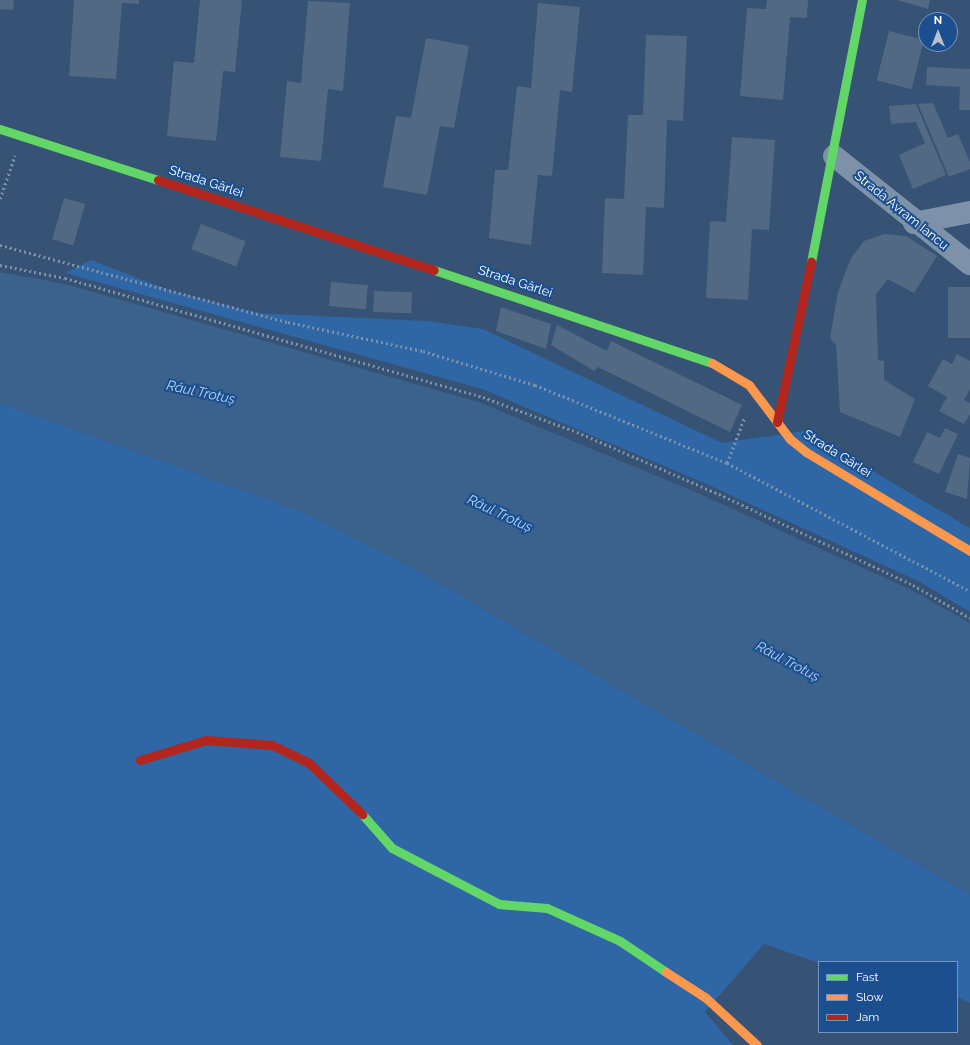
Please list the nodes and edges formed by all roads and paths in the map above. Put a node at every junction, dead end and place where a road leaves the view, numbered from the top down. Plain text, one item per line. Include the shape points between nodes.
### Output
1 (862, 0) edge
2 (0, 129) edge
3 (22, 136) junction
4 (834, 156) junction
5 (0, 199) edge
6 (970, 212) edge
7 (914, 223) junction
8 (0, 245) edge
9 (970, 264) edge
10 (0, 265) edge
11 (755, 391) junction
12 (777, 422) junction
13 (727, 463) junction
14 (970, 552) edge
15 (970, 591) edge
16 (970, 618) edge
17 (140, 760) dead end
18 (757, 1045) edge

1 - 4 street
2 - 3 street, Strada Gârlei
3 - 5 path
3 - 11 street, Strada Gârlei via 646,339 724,368
4 - 7 street, Strada Avram Iancu
4 - 12 street
6 - 7 street
7 - 9 street, Strada Avram Iancu
8 - 13 path via 288,322 423,351 528,382
10 - 16 path via 65,278 482,397 577,432 719,494 913,585
11 - 12 street, Strada Gârlei
11 - 13 path
12 - 14 street, Strada Gârlei via 806,452
13 - 15 path
17 - 18 street via 206,740 272,745 309,763 343,793 392,848 499,904 547,908 620,941 706,998

